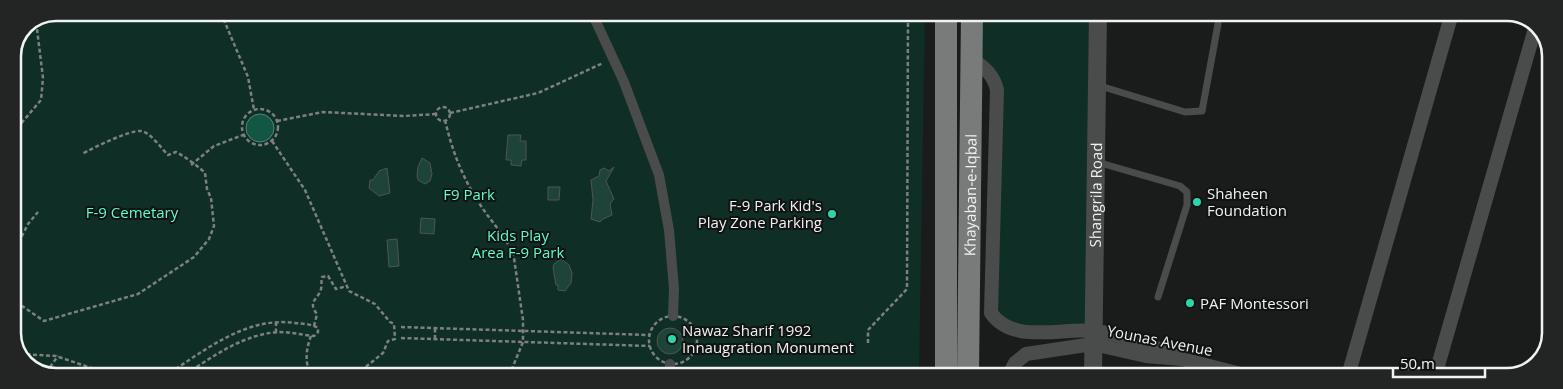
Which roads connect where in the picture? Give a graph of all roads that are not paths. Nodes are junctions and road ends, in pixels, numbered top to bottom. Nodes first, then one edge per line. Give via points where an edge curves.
1 (596, 21) edge
2 (946, 21) edge
3 (972, 21) edge
4 (1098, 21) edge
5 (1450, 21) edge
6 (1218, 24) dead end
7 (1533, 34) edge
8 (972, 59) junction
9 (1097, 85) junction
10 (1096, 162) junction
11 (1158, 297) dead end
12 (674, 316) road end
13 (1094, 337) junction
14 (670, 364) road end
15 (670, 368) edge
16 (946, 368) edge
17 (968, 368) edge
18 (1012, 368) edge
19 (1093, 368) edge
20 (1217, 368) edge
21 (1350, 368) edge
22 (1437, 368) edge

1 - 12 street via 659,175 669,230
2 - 16 main road, Khayaban-e-Iqbal
3 - 8 main road, Khayaban-e-Iqbal
4 - 9 street, Shangrila Road
5 - 21 street
6 - 9 lane via 1202,111 1185,112
7 - 22 street
8 - 13 street via 995,80 997,90 991,313 997,322 1008,327
8 - 17 main road, Khayaban-e-Iqbal
9 - 10 street, Shangrila Road
10 - 11 lane via 1180,186 1187,192
10 - 13 street, Shangrila Road
13 - 18 street via 1026,354
13 - 19 street, Shangrila Road
13 - 20 street, Younas Avenue via 1146,342 1182,359
14 - 15 street

